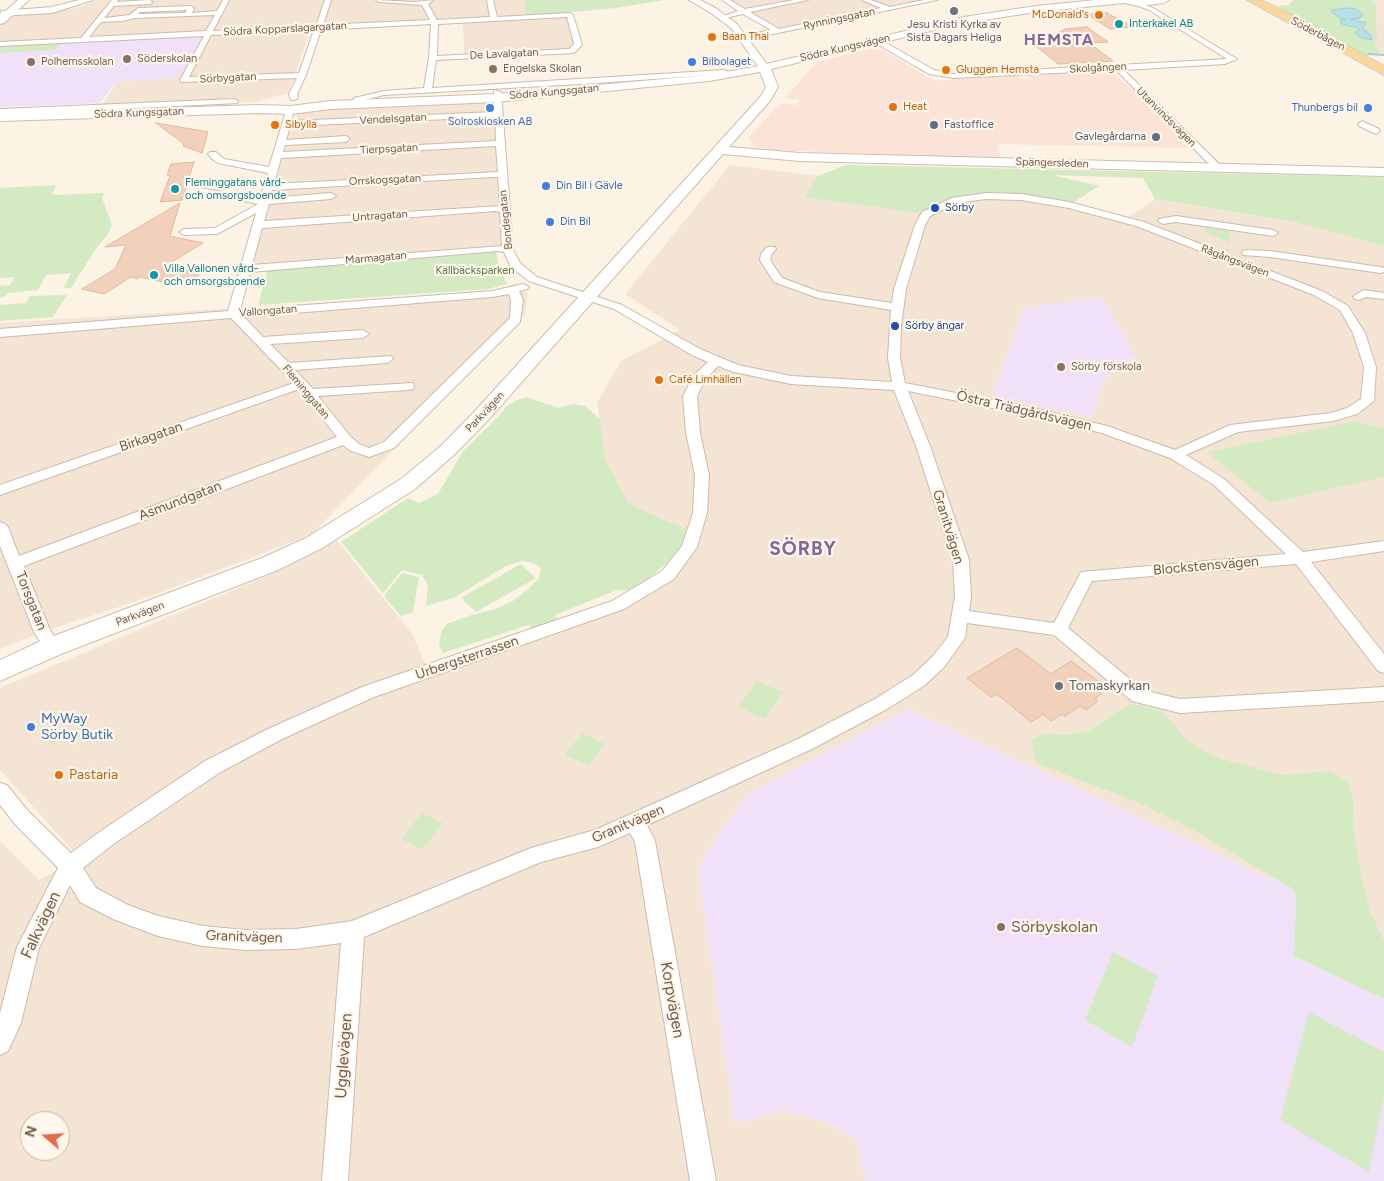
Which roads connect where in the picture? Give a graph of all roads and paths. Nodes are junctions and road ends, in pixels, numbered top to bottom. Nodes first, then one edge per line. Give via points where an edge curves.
1 (16, 0) edge
2 (24, 0) edge
3 (89, 0) edge
4 (197, 0) edge
5 (226, 0) edge
6 (328, 0) edge
7 (379, 0) edge
8 (490, 0) edge
9 (693, 0) edge
10 (725, 0) edge
11 (774, 0) edge
12 (805, 0) edge
13 (865, 0) edge
14 (934, 0) edge
15 (1164, 0) edge
16 (1252, 0) edge
17 (1266, 0) edge
18 (114, 2) edge
19 (427, 2) edge
20 (1138, 3) edge
21 (784, 4) junction
22 (889, 9) junction
23 (744, 11) junction
24 (1278, 12) junction
25 (218, 13) junction
26 (190, 14) junction
27 (3, 16) edge
28 (494, 18) junction
29 (724, 18) junction
30 (122, 19) junction
31 (99, 20) junction
32 (435, 22) junction
33 (317, 28) junction
34 (779, 32) junction
35 (209, 33) junction
36 (744, 38) junction
37 (83, 40) junction
38 (876, 41) junction
39 (0, 44) edge
40 (574, 49) joint
41 (1360, 56) junction
42 (433, 58) junction
43 (1116, 66) junction
44 (764, 67) junction
45 (1384, 67) edge
46 (1384, 71) edge
47 (714, 74) junction
48 (302, 75) junction
49 (772, 87) junction
50 (428, 91) junction
51 (497, 95) junction
52 (357, 100) junction
53 (234, 101) dead end
54 (292, 105) junction
55 (0, 113) edge
56 (498, 115) junction
57 (0, 117) edge
58 (287, 124) junction
59 (1362, 124) dead end
60 (1376, 131) dead end
61 (346, 139) dead end
62 (281, 143) junction
63 (500, 143) junction
64 (719, 150) junction
65 (213, 154) dead end
66 (277, 155) junction
67 (1217, 168) junction
68 (273, 171) junction
69 (1384, 172) edge
70 (501, 175) junction
71 (268, 187) junction
72 (202, 190) dead end
73 (331, 196) dead end
74 (263, 203) junction
75 (504, 210) junction
76 (1163, 221) dead end
77 (257, 225) junction
78 (184, 232) dead end
79 (1273, 233) dead end
80 (771, 249) dead end
81 (508, 250) junction
82 (1247, 253) dead end
83 (245, 269) junction
84 (1380, 270) dead end
85 (534, 279) junction
86 (513, 290) junction
87 (1384, 296) edge
88 (589, 297) junction
89 (1359, 298) dead end
90 (897, 307) junction
91 (233, 313) junction
92 (0, 333) edge
93 (363, 334) dead end
94 (260, 342) junction
95 (387, 359) dead end
96 (716, 362) junction
97 (285, 367) junction
98 (408, 386) dead end
99 (899, 386) junction
100 (306, 389) junction
101 (345, 439) junction
102 (1175, 455) junction
103 (0, 490) edge
104 (0, 527) edge
105 (1384, 546) edge
106 (1300, 558) junction
107 (16, 563) junction
108 (960, 615) junction
109 (1059, 630) junction
110 (52, 647) junction
111 (1384, 666) edge
112 (0, 671) edge
113 (1384, 694) edge
114 (0, 791) edge
115 (635, 822) junction
116 (70, 866) junction
117 (353, 931) junction
118 (0, 1043) edge
119 (336, 1181) edge
120 (703, 1181) edge

1 - 27 main road
2 - 27 main road
3 - 27 street via 52,10
4 - 18 street
5 - 25 street, Sörbygatan
6 - 33 street
7 - 19 street
8 - 28 street
9 - 29 street
10 - 23 street
11 - 21 street
12 - 21 street
13 - 22 street
14 - 22 street, Rynningsgatan
15 - 20 main road, Södra Kungsvägen
16 - 24 main road, Söderbågen
17 - 24 main road, Söderbågen
18 - 31 street
19 - 32 street
20 - 38 main road, Södra Kungsvägen via 1104,3 987,16
20 - 43 street, Skolgången via 1233,60
21 - 23 street
22 - 34 street, Rynningsgatan
23 - 29 street
23 - 34 street
24 - 41 main road, Söderbågen
25 - 26 street
25 - 35 street, Sörbygatan
26 - 30 street
26 - 30 street via 182,24 127,28 130,24
28 - 32 street, Södra Kopparslagargatan
28 - 40 street, Södra Kopparslagargatan via 570,15 578,44
29 - 36 street
30 - 31 street
31 - 37 street
32 - 33 street, Södra Kopparslagargatan
32 - 42 street
33 - 35 street, Södra Kopparslagargatan
33 - 48 street
34 - 36 street, Rynningsgatan
35 - 37 street, Södra Kopparslagargatan
35 - 48 street, Sörbygatan via 184,80
36 - 44 street
37 - 39 street, Södra Kopparslagargatan
38 - 43 street, Skolgången via 940,75
38 - 44 main road, Södra Kungsvägen
40 - 42 street, De Lavalgatan
41 - 45 main road, Söderbågen
41 - 46 main road, Söderbågen
42 - 50 street
43 - 67 street, Utanvindsvägen
44 - 47 main road, Södra Kungsgatan
44 - 49 main road
47 - 49 main road via 750,78
47 - 50 street, Södra Kungsgatan
47 - 51 main road, Södra Kungsgatan
48 - 54 street via 292,94
49 - 64 main road, Parkvägen
50 - 52 street, Södra Kungsgatan via 384,93
51 - 52 main road, Södra Kungsgatan
51 - 54 main road, Södra Kungsgatan
51 - 56 street, Bondegatan
52 - 54 main road, Södra Kungsgatan
53 - 55 street, Södra Kungsgatan
54 - 55 main road, Södra Kungsgatan
54 - 57 main road, Södra Kungsgatan
54 - 58 street
56 - 58 street, Vendelsgatan
56 - 63 street, Bondegatan
58 - 62 street
59 - 60 street
61 - 62 street
62 - 66 street
63 - 66 street, Tierpsgatan
63 - 70 street, Bondegatan
64 - 67 main road, Spängersleden via 800,157
64 - 88 main road, Parkvägen
65 - 68 street via 221,160
66 - 68 street
67 - 69 main road, Spängersleden
68 - 71 street
70 - 71 street, Orrskogsgatan
70 - 75 street, Bondegatan
71 - 74 street
72 - 74 street
73 - 74 street
74 - 77 street
74 - 78 street via 217,231
75 - 77 street, Untragatan
75 - 81 street, Bondegatan
76 - 79 street via 1176,219
77 - 83 street
80 - 90 street via 765,260 778,280 818,295
81 - 83 street, Marmagatan via 498,248
81 - 85 street, Bondegatan via 515,265
82 - 84 street
83 - 91 street
85 - 86 street, Vallongatan
85 - 88 street, Bondegatan
86 - 91 street, Vallongatan
86 - 101 street, Fleminggatan via 517,300 516,319 396,439 369,453
87 - 89 street via 1364,293
88 - 96 street, Östra Trädgårdsvägen via 618,306
88 - 110 main road, Parkvägen via 483,414 408,484 314,542 270,564
90 - 99 street, Rågångsvägen via 894,358
90 - 102 street, Rågångsvägen via 907,263 926,214 955,200 986,196 1044,200 1140,224 1318,292 1344,308 1359,332 1370,368 1367,402 1333,417 1235,428
91 - 92 street, Vallongatan
91 - 94 street, Fleminggatan
93 - 94 street
94 - 97 street, Fleminggatan
95 - 97 street
96 - 99 street, Östra Trädgårdsvägen via 791,380
96 - 116 street, Urbergsterrassen via 699,378 690,396 692,433 702,475 700,513 689,547 668,574 618,605 368,692 275,734 212,766
97 - 100 street, Fleminggatan
98 - 100 street, Birkagatan
99 - 102 street, Östra Trädgårdsvägen via 1107,430
99 - 108 street, Granitvägen via 961,560 963,596
100 - 101 street, Fleminggatan
100 - 103 street, Birkagatan
101 - 107 street, Asmundgatan
102 - 106 street, Östra Trädgårdsvägen via 1219,482
104 - 107 street, Torsgatan
105 - 106 street, Blockstensvägen
106 - 109 street, Blockstensvägen via 1087,576
106 - 111 street, Östra Trädgårdsvägen
107 - 110 street, Torsgatan via 42,632
108 - 109 street
108 - 115 street, Granitvägen via 956,638 938,662 919,680 888,700 805,744
109 - 113 street via 1138,696 1180,706
110 - 112 main road, Parkvägen
114 - 116 street, Granitvägen
115 - 117 street, Granitvägen via 598,838 538,854
115 - 120 street, Korpvägen via 645,841
116 - 117 street, Granitvägen via 88,895 158,926 203,936 246,940 296,939
116 - 118 street, Falkvägen via 28,947 9,1023
117 - 119 street, Ugglevägen

